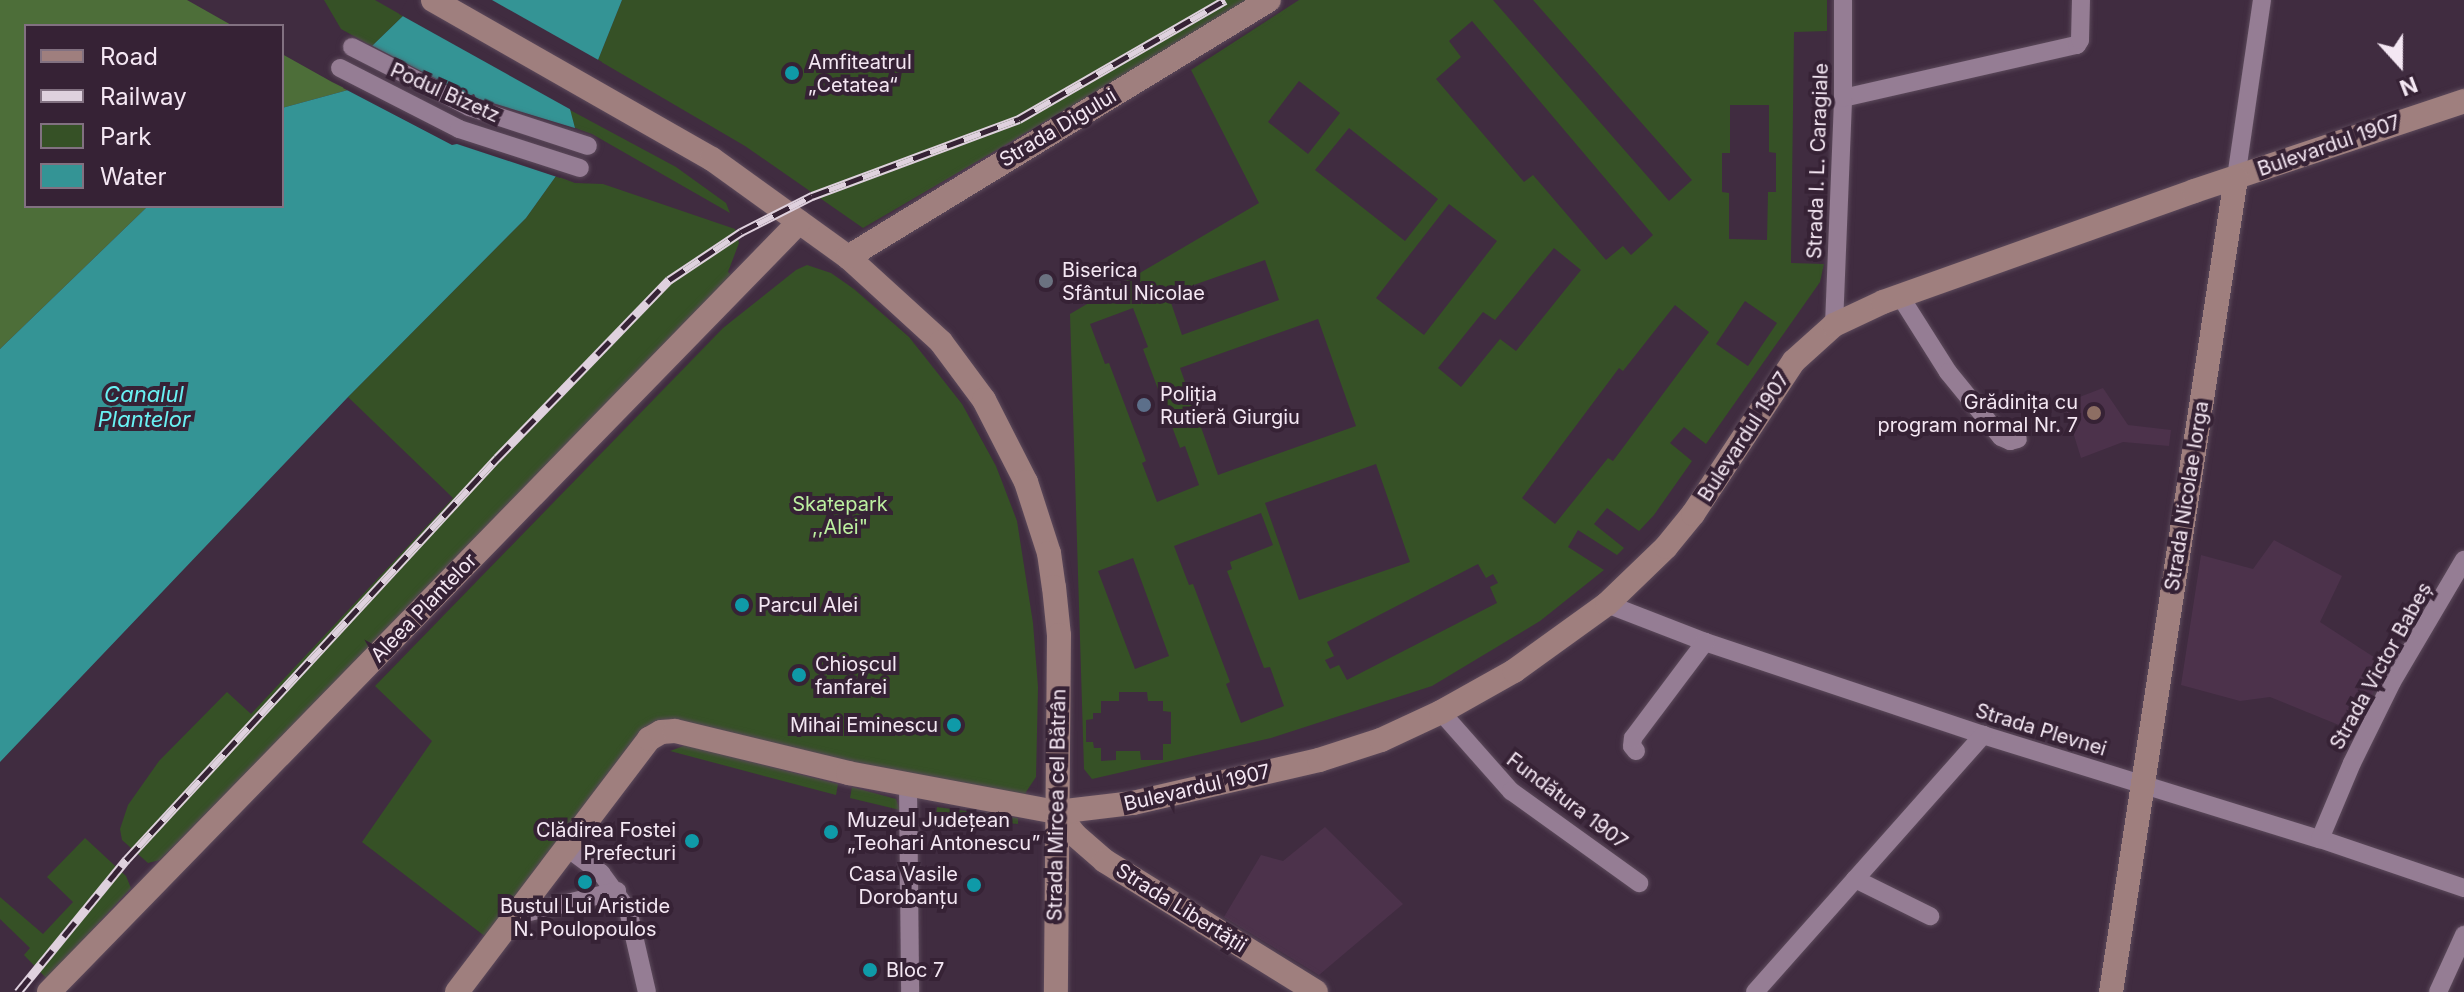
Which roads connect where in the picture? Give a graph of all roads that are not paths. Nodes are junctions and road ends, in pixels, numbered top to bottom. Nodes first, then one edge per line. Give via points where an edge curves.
1 (433, 0) edge
2 (1269, 0) edge
3 (1843, 0) edge
4 (2081, 0) edge
5 (2262, 0) edge
6 (352, 47) dead end
7 (340, 68) dead end
8 (1843, 98) junction
9 (2464, 101) edge
10 (588, 146) dead end
11 (580, 168) dead end
12 (2236, 178) junction
13 (799, 222) junction
14 (848, 257) junction
15 (1900, 296) junction
16 (1834, 325) junction
17 (2018, 439) dead end
18 (2464, 560) edge
19 (1607, 604) junction
20 (1705, 642) junction
21 (1441, 712) junction
22 (1983, 735) junction
23 (1636, 751) dead end
24 (2143, 785) junction
25 (908, 786) junction
26 (1057, 812) junction
27 (2320, 839) junction
28 (566, 847) junction
29 (1855, 879) junction
30 (1639, 883) dead end
31 (2464, 888) edge
32 (617, 891) junction
33 (517, 915) junction
34 (1930, 916) dead end
35 (2464, 935) edge
36 (49, 992) edge
37 (457, 992) edge
38 (647, 992) edge
39 (910, 992) edge
40 (1056, 992) edge
41 (1316, 992) edge
42 (1755, 992) edge
43 (2111, 992) edge
44 (2438, 992) edge

1 - 13 main road, Strada Mircea cel Bătrân via 712,159
2 - 14 main road, Strada Digului
3 - 8 street, Strada I. L. Caragiale
4 - 8 street via 2077,45
5 - 12 street, Strada Nicolae Iorga
6 - 10 street, Podul Bizetz via 469,107
7 - 11 street, Podul Bizetz via 459,129
8 - 16 street, Strada I. L. Caragiale
9 - 12 main road, Bulevardul 1907
12 - 15 main road, Bulevardul 1907
12 - 24 main road, Strada Nicolae Iorga
13 - 14 main road, Strada Mircea cel Bătrân
13 - 36 main road, Aleea Plantelor
14 - 26 main road, Strada Mircea cel Bătrân via 957,362 997,422 1030,492 1049,553 1059,635
15 - 16 main road, Bulevardul 1907
15 - 17 street via 1948,372 2001,437
16 - 19 main road, Bulevardul 1907 via 1794,361 1693,514
18 - 27 street, Strada Victor Babeș via 2392,682
19 - 20 street, Strada Plevnei
19 - 21 main road, Bulevardul 1907 via 1546,651
20 - 22 street, Strada Plevnei
20 - 23 street via 1633,738
21 - 26 main road, Bulevardul 1907 via 1381,740 1319,760 1133,803
21 - 30 street, Fundătura 1907 via 1511,791
22 - 24 street, Strada Plevnei
22 - 29 street
24 - 27 street, Strada Plevnei
24 - 43 main road, Strada Nicolae Iorga
25 - 26 main road, Bulevardul 1907
25 - 28 main road, Bulevardul 1907 via 661,732 649,739
25 - 39 street
26 - 40 main road, Strada Mircea cel Bătrân
26 - 41 main road, Strada Libertății via 1105,861
27 - 31 street, Strada Plevnei
28 - 32 street
28 - 33 main road
29 - 34 street
29 - 42 street
32 - 33 street
32 - 38 street via 635,932
33 - 37 main road
35 - 44 street

